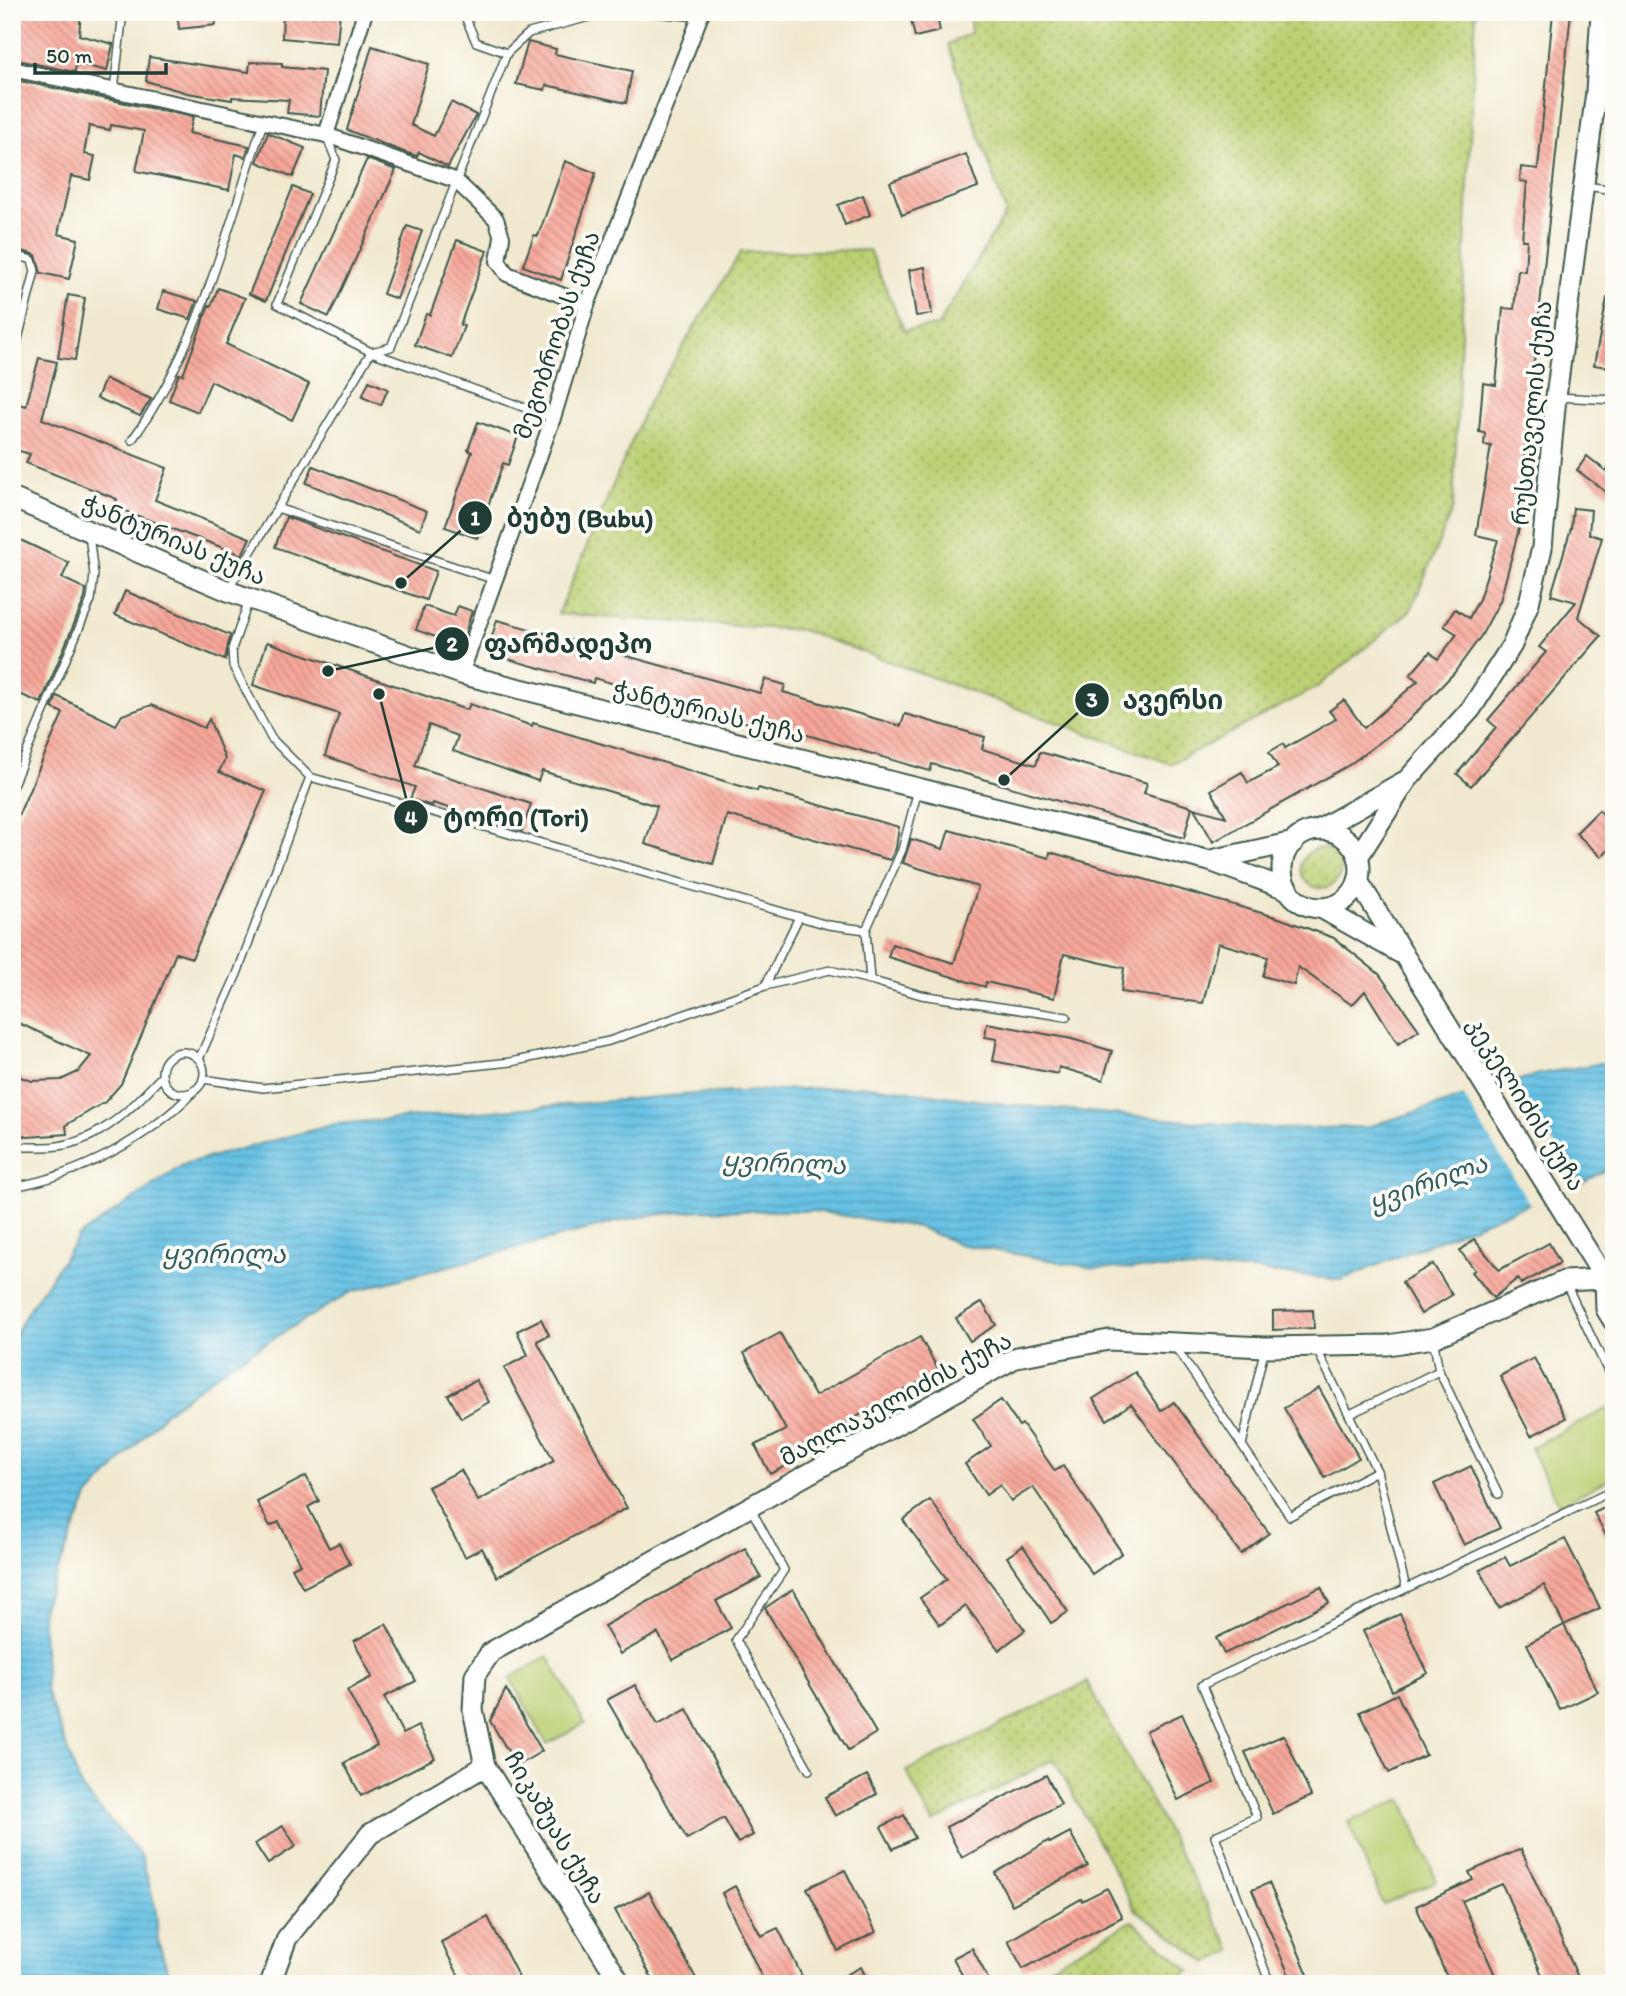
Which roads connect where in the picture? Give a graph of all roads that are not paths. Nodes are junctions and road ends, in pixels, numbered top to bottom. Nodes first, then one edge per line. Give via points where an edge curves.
1 (122, 12) edge
2 (365, 12) edge
3 (463, 12) edge
4 (608, 12) edge
5 (639, 12) edge
6 (1601, 12) edge
7 (702, 15) edge
8 (507, 53) junction
9 (12, 69) edge
10 (114, 90) junction
11 (1605, 92) edge
12 (263, 122) junction
13 (326, 135) junction
14 (455, 180) junction
15 (1585, 186) junction
16 (1614, 190) edge
17 (12, 254) edge
18 (587, 305) junction
19 (370, 352) junction
20 (12, 363) edge
21 (1556, 397) junction
22 (1614, 400) edge
23 (553, 418) junction
24 (132, 440) dead end
25 (12, 498) edge
26 (277, 508) junction
27 (88, 531) junction
28 (495, 580) junction
29 (228, 591) junction
30 (249, 599) junction
31 (461, 674) junction
32 (310, 778) junction
33 (1407, 780) junction
34 (12, 787) edge
35 (918, 790) junction
36 (1318, 830) junction
37 (1294, 842) junction
38 (1358, 857) junction
39 (1210, 861) junction
40 (1358, 881) junction
41 (1289, 890) junction
42 (1321, 908) junction
43 (799, 916) junction
44 (866, 930) junction
45 (1404, 955) junction
46 (870, 980) junction
47 (765, 986) junction
48 (1067, 1017) dead end
49 (199, 1059) junction
50 (162, 1076) junction
51 (203, 1079) junction
52 (195, 1090) junction
53 (12, 1144) edge
54 (12, 1187) edge
55 (1611, 1279) edge
56 (1564, 1281) junction
57 (1614, 1322) edge
58 (1433, 1338) junction
59 (1173, 1343) junction
60 (1315, 1346) junction
61 (1265, 1347) junction
62 (1439, 1371) junction
63 (1614, 1384) edge
64 (1350, 1413) junction
65 (1242, 1445) junction
66 (1377, 1471) junction
67 (1614, 1490) edge
68 (1498, 1494) dead end
69 (749, 1507) junction
70 (1406, 1588) junction
71 (491, 1652) joint
72 (485, 1766) junction
73 (809, 1770) dead end
74 (270, 1984) edge
75 (621, 1984) edge
76 (1270, 1984) edge

1 - 10 lane
2 - 13 street
3 - 8 lane via 476,42
4 - 8 lane via 529,33
5 - 7 lane
6 - 11 street, რუსთაველის ქუჩა
7 - 18 street, მეგობრობას ქუჩა
8 - 14 lane
9 - 10 street
10 - 12 street
11 - 15 street, რუსთაველის ქუჩა
12 - 13 street
12 - 24 lane via 196,318 158,405
13 - 14 street
13 - 19 lane via 336,160 277,304
14 - 18 street via 496,219 502,237 498,261 507,274
14 - 19 lane via 391,347
15 - 16 lane
15 - 21 street, რუსთაველის ქუჩა
17 - 20 lane via 32,260 35,271
18 - 23 street, მეგობრობას ქუჩა
19 - 23 lane
19 - 26 lane
21 - 22 lane
21 - 33 street, რუსთაველის ქუჩა via 1542,548 1521,624 1471,709
23 - 28 street, მეგობრობას ქუჩა
25 - 27 street, ჭანტურიას ქუჩა
26 - 28 lane
26 - 29 lane
27 - 29 street, ჭანტურიას ქუჩა
27 - 34 lane via 94,575 91,600
28 - 31 street, მეგობრობას ქუჩა
29 - 30 street, ჭანტურიას ქუჩა
30 - 31 street, ჭანტურიას ქუჩა
30 - 32 lane via 232,649 233,666 271,738
31 - 35 street, ჭანტურიას ქუჩა
32 - 43 lane
32 - 49 lane via 237,974
33 - 36 street, რუსთაველის ქუჩა
33 - 38 street, რუსთაველის ქუჩა
35 - 39 street, ჭანტურიას ქუჩა
35 - 44 lane via 902,850
36 - 37 street
36 - 38 street via 1346,839
37 - 39 street, ჭანტურიას ქუჩა
37 - 41 street via 1287,850 1283,870
38 - 40 street
39 - 41 street, ჭანტურიას ქუჩა
40 - 42 street via 1340,903
40 - 45 street, კეკელიძის ქუჩა
41 - 42 street via 1303,903
42 - 45 street, კეკელიძის ქუჩა
43 - 44 lane via 846,930
43 - 47 lane
44 - 46 lane
45 - 55 street, კეკელიძის ქუჩა
46 - 47 lane via 830,970
46 - 48 lane via 921,995
47 - 51 lane via 609,1041 511,1062 263,1088
49 - 50 lane via 176,1054 165,1062
49 - 51 lane
50 - 52 lane via 177,1093
50 - 53 lane via 120,1119 89,1138 52,1148
51 - 52 lane
52 - 54 lane via 156,1125 102,1156
55 - 56 street, მაღლაკელიძის ქუჩა
55 - 57 street, კეკელიძის ქუჩა via 1606,1309
56 - 58 street, მაღლაკელიძის ქუჩა
56 - 63 lane
58 - 60 street, მაღლაკელიძის ქუჩა via 1388,1345
58 - 62 lane
59 - 61 street, მაღლაკელიძის ქუჩა
59 - 65 lane
59 - 69 street, მაღლაკელიძის ქუჩა via 1109,1340 1017,1357
60 - 61 street, მაღლაკელიძის ქუჩა
60 - 64 lane
61 - 65 lane
62 - 64 lane
62 - 68 lane
64 - 66 lane
65 - 66 lane via 1290,1516
66 - 70 lane
67 - 70 lane
69 - 71 street, მაღლაკელიძის ქუჩა
69 - 73 lane via 784,1570 736,1640
70 - 76 lane via 1202,1685 1257,1817 1215,1836
71 - 72 street, ჩიკაშუას ქუჩა via 475,1675 473,1710
72 - 74 street via 370,1833 288,1938
72 - 75 street, ჩიკაშუას ქუჩა

